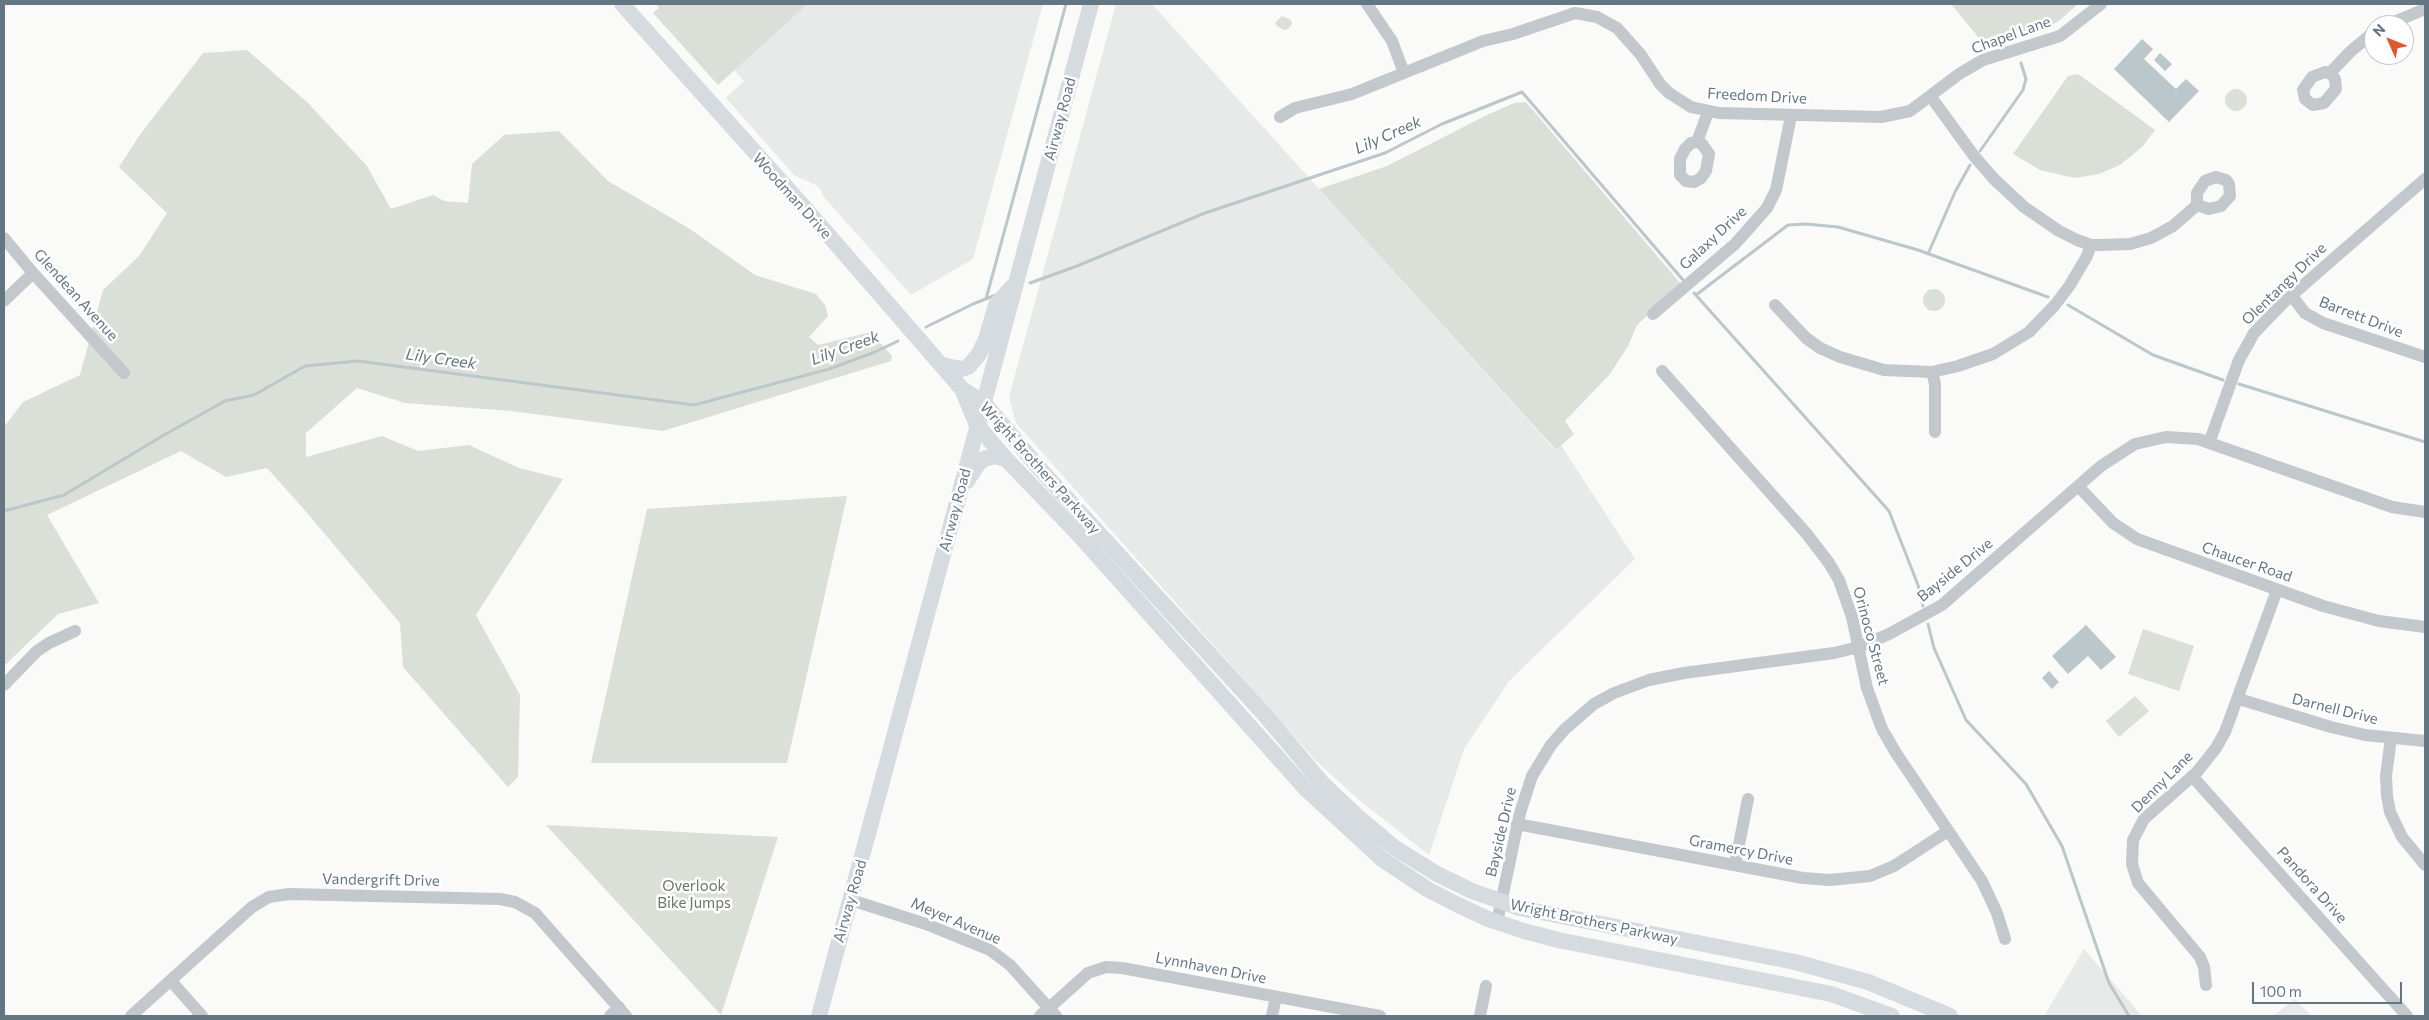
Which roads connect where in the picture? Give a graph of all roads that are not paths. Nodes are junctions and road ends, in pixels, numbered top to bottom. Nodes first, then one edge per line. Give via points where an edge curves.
1 (622, 4) edge
2 (1091, 4) edge
3 (1367, 4) edge
4 (2101, 4) edge
5 (2425, 9) edge
6 (2411, 15) edge
7 (2364, 40) edge
8 (1404, 73) junction
9 (2330, 73) dead end
10 (1931, 97) junction
11 (1708, 112) junction
12 (1280, 116) dead end
13 (1791, 116) junction
14 (1697, 142) dead end
15 (2425, 179) edge
16 (2197, 205) dead end
17 (4, 238) edge
18 (2091, 245) junction
19 (33, 273) junction
20 (1015, 283) junction
21 (2292, 296) junction
22 (4, 301) edge
23 (1775, 305) dead end
24 (1653, 314) dead end
25 (2425, 357) edge
26 (941, 365) junction
27 (1662, 371) dead end
28 (1932, 372) junction
29 (124, 373) dead end
30 (962, 389) junction
31 (980, 415) junction
32 (1934, 432) dead end
33 (2209, 443) junction
34 (1006, 459) junction
35 (2078, 486) junction
36 (959, 493) junction
37 (2425, 512) edge
38 (2277, 590) junction
39 (2425, 627) edge
40 (75, 631) dead end
41 (1860, 647) junction
42 (4, 685) edge
43 (2239, 699) junction
44 (2391, 738) junction
45 (2425, 741) edge
46 (2192, 776) junction
47 (1748, 799) dead end
48 (1517, 824) junction
49 (1948, 831) junction
50 (1735, 865) junction
51 (2425, 865) edge
52 (851, 900) junction
53 (1502, 902) junction
54 (1497, 922) junction
55 (2005, 939) dead end
56 (171, 981) junction
57 (2206, 985) dead end
58 (1486, 986) dead end
59 (1276, 997) junction
60 (618, 1013) edge
61 (1048, 1014) edge
62 (131, 1016) edge
63 (202, 1016) edge
64 (819, 1016) edge
65 (1272, 1016) edge
66 (1380, 1016) edge
67 (1480, 1016) edge
68 (1892, 1016) edge
69 (1950, 1016) edge
70 (2408, 1016) edge

1 - 26 main road, Woodman Drive
2 - 20 main road, Airway Road
3 - 8 street via 1392,42
4 - 10 street, Chapel Lane via 2060,36 1983,60 1959,74
5 - 6 street
7 - 9 street
8 - 11 street, Freedom Drive via 1483,41 1575,13 1585,14 1608,21 1626,36 1669,93 1690,107
8 - 12 street via 1352,94 1295,108
10 - 13 street, Freedom Drive via 1910,111 1881,117
10 - 18 street via 1974,156 2010,195 2059,231
11 - 13 street, Freedom Drive
11 - 14 street
13 - 24 street, Galaxy Drive via 1776,190 1767,208 1735,244
15 - 21 street, Olentangy Drive
16 - 18 street via 2173,226 2151,238 2130,244
17 - 19 street, Glendean Avenue
18 - 28 street via 2070,285 2055,306 2029,332 1993,354
19 - 22 street
19 - 29 street, Glendean Avenue
20 - 26 main road via 996,305 986,339 968,367
20 - 31 main road, Airway Road
21 - 25 street, Barrett Drive via 2305,313 2323,323
21 - 33 street, Olentangy Drive via 2264,322 2246,346
23 - 28 street via 1806,338 1840,357 1884,370
26 - 30 main road, Woodman Drive
27 - 41 street, Orinoco Street via 1818,546 1846,597
28 - 32 street
30 - 31 main road, Wright Brothers Parkway
30 - 31 main road, Wright Brothers Parkway
31 - 34 main road, Wright Brothers Parkway
31 - 36 main road, Airway Road
31 - 53 main road, Wright Brothers Parkway via 1072,504 1265,715 1322,783 1356,816 1395,848 1437,874
33 - 35 street, Bayside Drive via 2182,437 2148,440 2121,451
33 - 37 street, Bayside Drive via 2392,507
34 - 36 main road via 994,456 984,459
34 - 54 main road, Wright Brothers Parkway via 1340,823 1382,859 1427,889
35 - 38 street, Chaucer Road via 2113,523 2137,539
35 - 41 street, Bayside Drive via 1942,606
36 - 52 main road, Airway Road
38 - 39 street, Chaucer Road via 2357,615
38 - 43 street, Denny Lane
40 - 42 street via 37,651
41 - 48 street, Bayside Drive via 1684,673 1649,680 1614,693 1579,716 1551,745 1532,776
41 - 49 street, Orinoco Street via 1867,688 1882,729
43 - 44 street, Darnell Drive via 2331,727
43 - 46 street, Denny Lane via 2216,748
44 - 45 street, Darnell Drive
44 - 51 street via 2386,776 2390,812 2402,837
46 - 57 street, Denny Lane via 2144,819 2137,830 2132,864 2142,888 2200,957
46 - 70 street, Pandora Drive
47 - 50 street
48 - 50 street, Gramercy Drive
48 - 53 street, Bayside Drive
49 - 50 street, Gramercy Drive via 1894,866 1849,880 1803,878
49 - 55 street, Orinoco Street via 1989,895
52 - 61 street, Meyer Avenue via 926,924 990,950 1010,965
52 - 64 main road, Airway Road
53 - 54 street, Bayside Drive
53 - 69 main road, Wright Brothers Parkway via 1564,918 1795,962 1868,982
54 - 68 main road, Wright Brothers Parkway via 1558,940 1830,994
56 - 60 street, Vandergrift Drive via 252,907 274,895 500,899 515,902 535,914
56 - 62 street, Vandergrift Drive
56 - 63 street
58 - 67 street
59 - 61 street, Lynnhaven Drive via 1106,967 1088,973
59 - 65 street
59 - 66 street, Lynnhaven Drive

